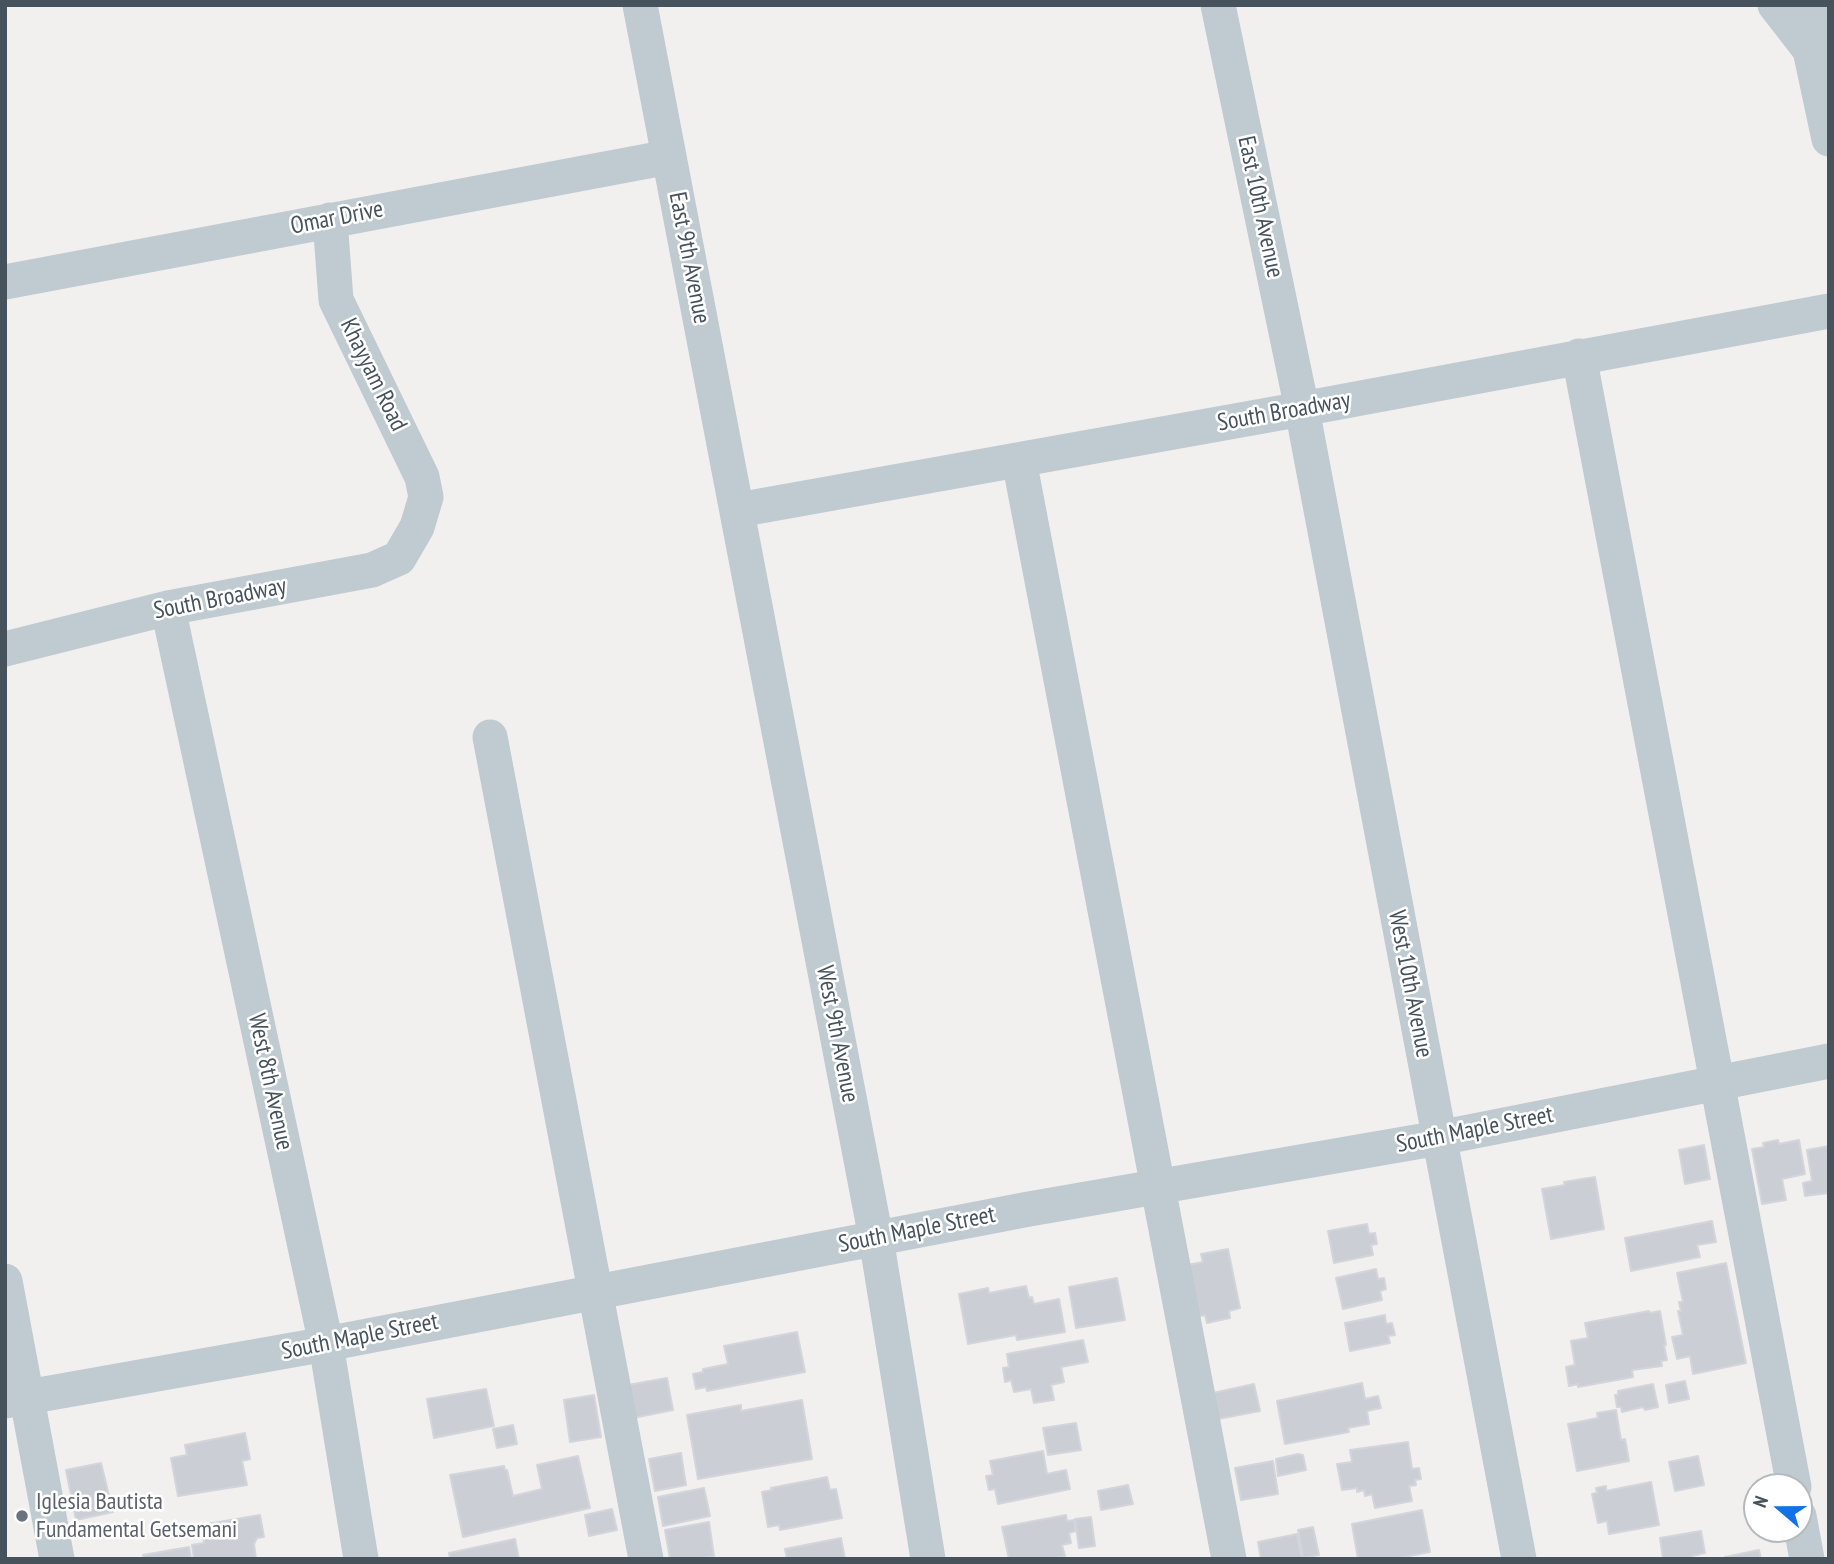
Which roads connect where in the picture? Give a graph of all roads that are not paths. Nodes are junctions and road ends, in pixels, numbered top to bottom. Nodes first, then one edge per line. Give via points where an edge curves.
1 (640, 5) edge
2 (1218, 5) edge
3 (1775, 5) edge
4 (1814, 5) edge
5 (1810, 50) junction
6 (1829, 139) edge
7 (669, 157) junction
8 (330, 220) junction
9 (5, 282) edge
10 (1829, 311) edge
11 (1579, 356) junction
12 (1301, 409) junction
13 (1019, 460) junction
14 (738, 510) junction
15 (417, 527) joint
16 (168, 608) junction
17 (5, 649) edge
18 (490, 737) dead end
19 (1829, 1061) edge
20 (1717, 1083) junction
21 (1439, 1138) junction
22 (1158, 1186) junction
23 (876, 1238) junction
24 (5, 1280) edge
25 (596, 1292) junction
26 (326, 1344) junction
27 (16, 1399) edge
28 (1791, 1473) edge
29 (57, 1559) edge
30 (361, 1559) edge
31 (646, 1559) edge
32 (928, 1559) edge
33 (1229, 1559) edge
34 (1519, 1559) edge

1 - 7 street, East 9th Avenue
2 - 12 street, East 10th Avenue
3 - 5 street
4 - 5 street
5 - 6 street
7 - 8 street, Omar Drive
7 - 14 street, East 9th Avenue
8 - 9 street, Omar Drive
8 - 15 street, Khayyam Road via 336,300 422,477 426,497
10 - 11 street, South Broadway
11 - 12 street, South Broadway
11 - 20 street
12 - 13 street, South Broadway
12 - 21 street, West 10th Avenue
13 - 14 street, South Broadway
13 - 22 street
14 - 23 street, West 9th Avenue
15 - 16 street, South Broadway via 399,558 372,570
16 - 17 street, South Broadway
16 - 26 street, West 8th Avenue
18 - 25 street
19 - 20 street, South Maple Street
20 - 21 street, South Maple Street
20 - 28 street
21 - 22 street, South Maple Street
21 - 34 street, West 10th Avenue
22 - 23 street, South Maple Street
22 - 33 street
23 - 25 street, South Maple Street
23 - 32 street, West 9th Avenue
24 - 27 street
25 - 26 street, South Maple Street
25 - 31 street
26 - 27 street, South Maple Street
26 - 30 street, West 8th Avenue
27 - 29 street

